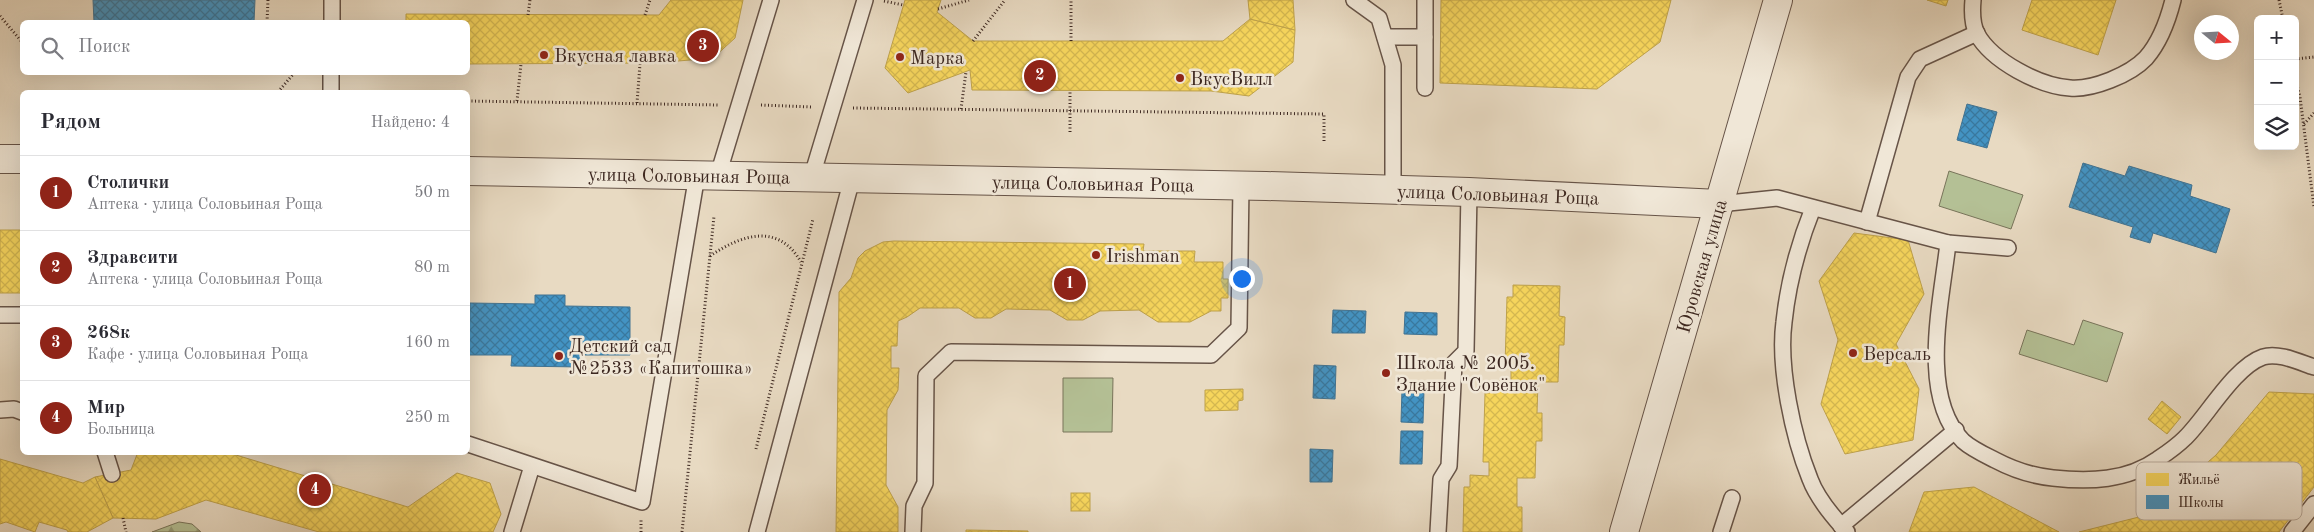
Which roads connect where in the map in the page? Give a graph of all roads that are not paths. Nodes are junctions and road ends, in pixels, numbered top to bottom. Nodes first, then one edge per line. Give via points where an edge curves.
1 (332, 0) edge
2 (771, 0) edge
3 (865, 0) edge
4 (1354, 0) edge
5 (1425, 0) edge
6 (1778, 0) edge
7 (1973, 0) edge
8 (2173, 0) edge
9 (332, 20) edge
10 (1977, 33) junction
11 (1385, 37) junction
12 (1425, 37) junction
13 (331, 75) edge
14 (1425, 88) dead end
15 (331, 90) edge
16 (0, 159) edge
17 (20, 159) edge
18 (470, 171) edge
19 (707, 175) junction
20 (811, 179) junction
21 (852, 179) junction
22 (1241, 185) junction
23 (1393, 191) junction
24 (1469, 192) junction
25 (1719, 204) junction
26 (1813, 208) junction
27 (1867, 222) junction
28 (1948, 243) junction
29 (2008, 248) dead end
30 (0, 315) edge
31 (20, 315) edge
32 (2314, 367) edge
33 (0, 410) edge
34 (20, 411) edge
35 (1956, 430) junction
36 (470, 445) edge
37 (106, 455) edge
38 (2153, 462) edge
39 (532, 466) junction
40 (2136, 470) edge
41 (112, 474) dead end
42 (1732, 498) dead end
43 (2314, 504) edge
44 (2302, 519) edge
45 (2301, 520) edge
46 (1844, 529) edge
47 (512, 532) edge
48 (757, 532) edge
49 (913, 532) edge
50 (1438, 532) edge
51 (1624, 532) edge
52 (1721, 532) edge
53 (2292, 532) edge

1 - 9 lane
2 - 19 lane via 739,105
3 - 20 lane
4 - 11 lane via 1379,18
5 - 12 lane
6 - 25 street, Юровская улица
7 - 10 lane
8 - 10 lane via 2162,34 2145,59 2124,73 2094,86 2069,88 2043,82 2014,69 1995,55
10 - 27 lane via 1920,58 1908,77
11 - 12 lane
11 - 23 lane via 1393,65
12 - 14 lane
13 - 15 lane
16 - 17 street
18 - 19 street, улица Соловьиная Роща
19 - 20 street, улица Соловьиная Роща
19 - 39 lane via 642,502
20 - 21 street, улица Соловьиная Роща
21 - 22 street, улица Соловьиная Роща
21 - 48 lane
22 - 23 street, улица Соловьиная Роща
22 - 49 lane via 1239,328 1211,355 951,352 926,376 925,483 914,506
23 - 24 street, улица Соловьиная Роща
24 - 25 street, улица Соловьиная Роща
24 - 50 lane via 1466,350 1454,363 1449,466 1441,479
25 - 26 lane via 1777,198
25 - 51 street, Юровская улица
26 - 27 lane
26 - 46 lane via 1783,323 1784,371 1793,425 1810,480
27 - 28 lane
28 - 29 lane
28 - 35 lane via 1936,357 1947,417
30 - 31 lane
32 - 38 lane via 2289,358 2263,357 2249,365 2219,395 2185,438
33 - 34 lane
35 - 40 lane via 1963,440 1982,454 2034,476 2101,480
35 - 46 lane
36 - 39 lane
37 - 41 lane
39 - 47 lane
42 - 52 lane
43 - 44 lane
45 - 53 lane

